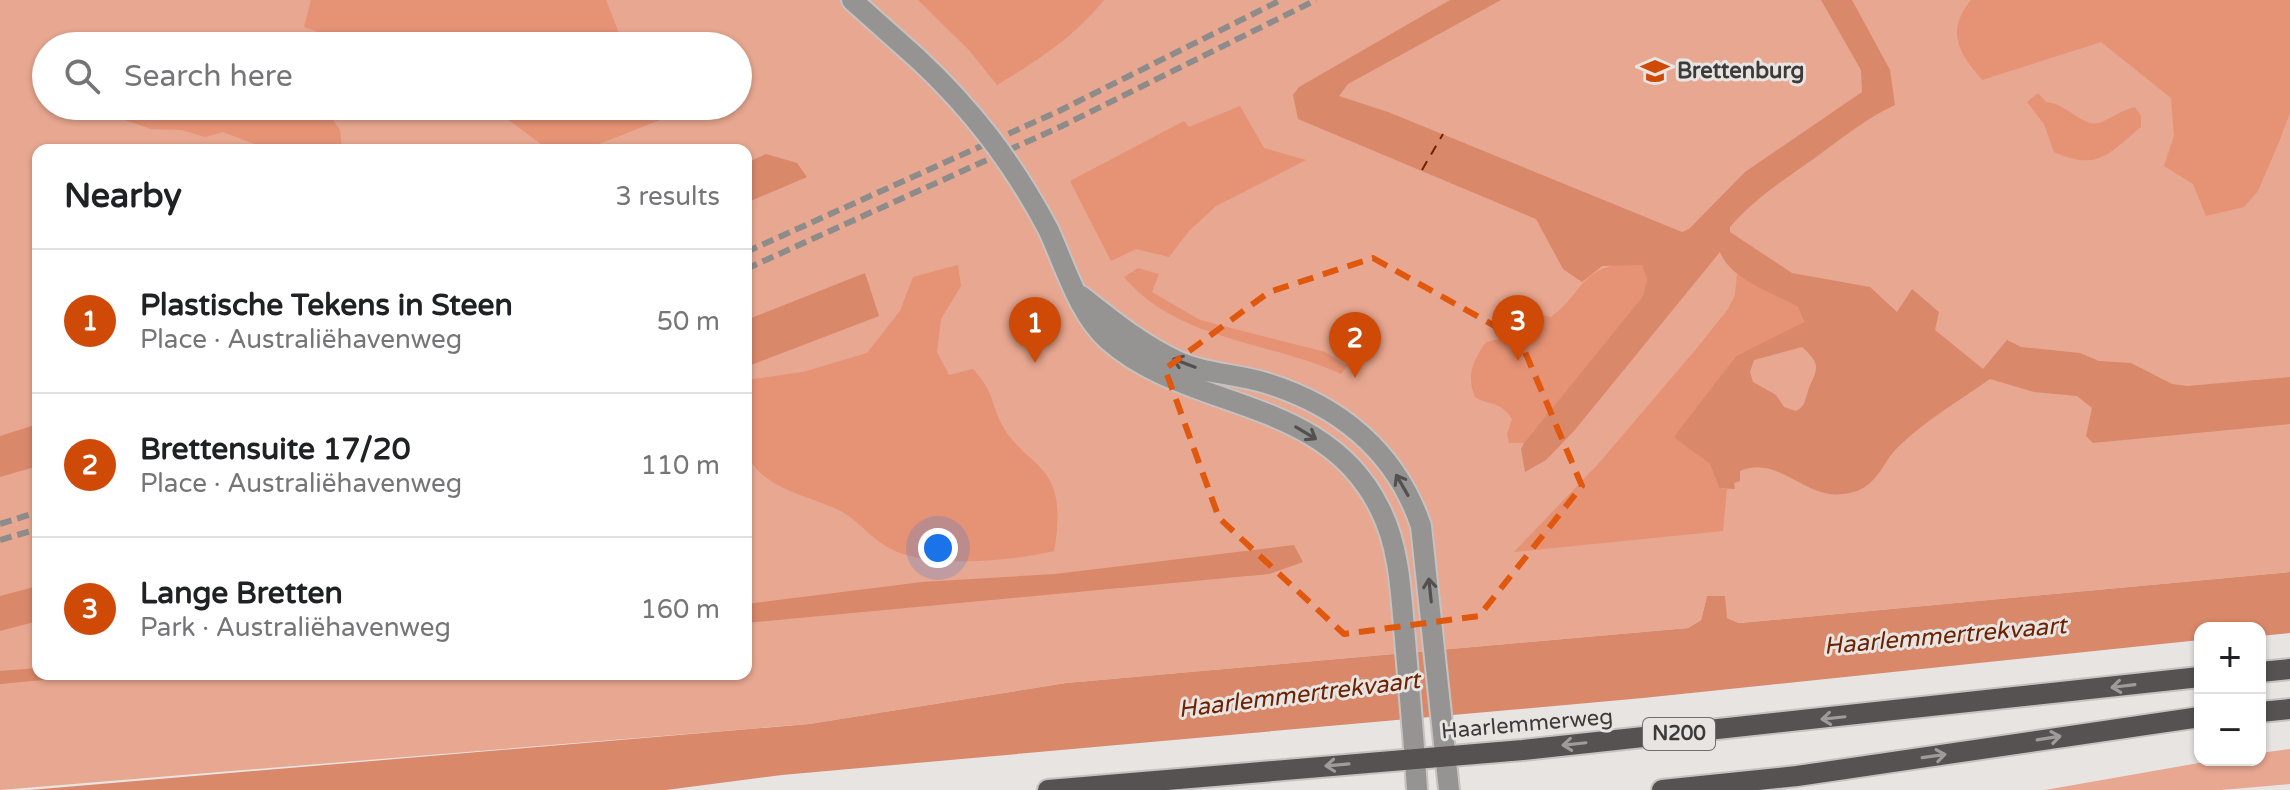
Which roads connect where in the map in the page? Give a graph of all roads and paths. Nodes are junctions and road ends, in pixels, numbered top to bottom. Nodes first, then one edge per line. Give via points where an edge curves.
1 (852, 0) edge
2 (1078, 293) junction
3 (2290, 669) edge
4 (2266, 671) edge
5 (2194, 678) edge
6 (2290, 709) edge
7 (2266, 711) edge
8 (2194, 718) edge
9 (1446, 756) junction
10 (1415, 759) junction
11 (1048, 790) edge
12 (1417, 790) edge
13 (1449, 790) edge
14 (1662, 790) edge

1 - 2 street, bridge via 985,128 1014,168
9 -> 2 street via 1427,558 1414,507 1394,471 1343,417 1265,383 1179,362
2 -> 10 street via 1095,325 1127,355 1274,415 1341,457 1372,494 1397,564
3 - 4 main road
5 -> 9 main road, Haarlemmerweg / N200
6 - 7 main road
14 -> 8 main road via 1797,776
9 - 10 main road, Haarlemmerweg / N200
9 - 13 street
10 -> 11 main road, Haarlemmerweg / N200
10 - 12 street

